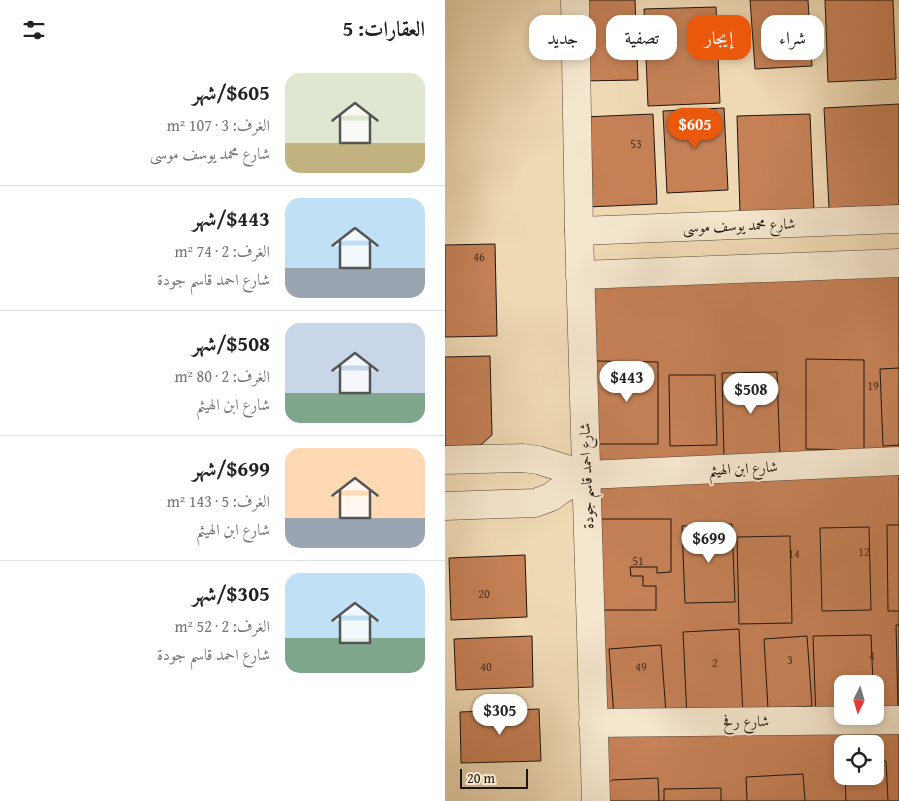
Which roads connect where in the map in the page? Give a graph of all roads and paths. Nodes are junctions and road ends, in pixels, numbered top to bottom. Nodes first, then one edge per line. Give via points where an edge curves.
1 (575, 0) edge
2 (899, 219) edge
3 (579, 231) junction
4 (899, 263) edge
5 (580, 275) junction
6 (445, 460) edge
7 (899, 461) edge
8 (586, 475) junction
9 (445, 506) edge
10 (899, 720) edge
11 (593, 723) junction
12 (596, 801) edge

1 - 3 street, شارع احمد قاسم جودة
2 - 3 street, شارع محمد يوسف موسى
3 - 5 street, شارع احمد قاسم جودة
4 - 5 street
5 - 8 street, شارع احمد قاسم جودة
6 - 8 street, شارع ابن الهيثم via 523,458
7 - 8 street, شارع ابن الهيثم
8 - 9 street, شارع ابن الهيثم via 535,503
8 - 11 street, شارع احمد قاسم جودة
10 - 11 street, شارع رفح
11 - 12 street, شارع احمد قاسم جودة

